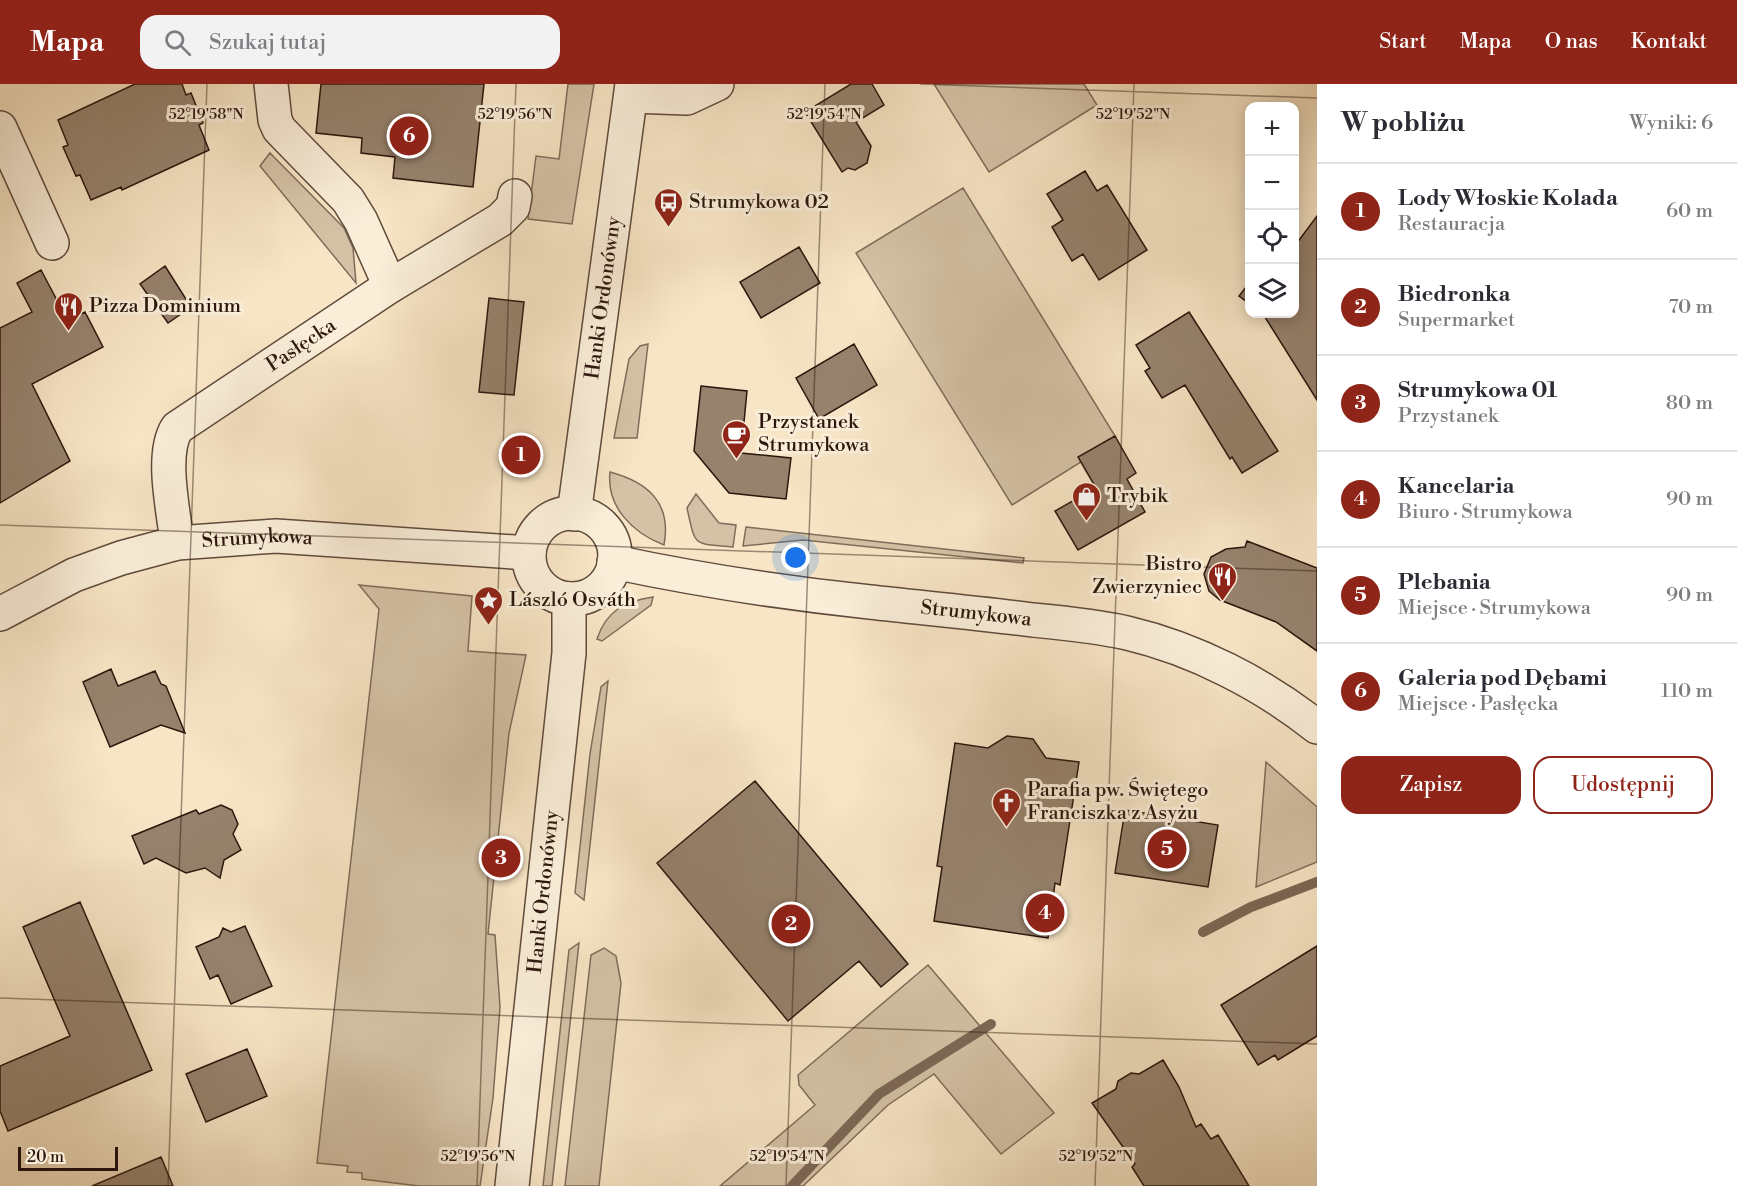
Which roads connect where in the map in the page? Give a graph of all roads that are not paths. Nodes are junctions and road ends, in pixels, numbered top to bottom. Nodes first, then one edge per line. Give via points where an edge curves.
1 (271, 84) edge
2 (717, 84) edge
3 (631, 90) edge
4 (0, 128) edge
5 (515, 196) dead end
6 (52, 243) dead end
7 (390, 286) junction
8 (574, 514) junction
9 (177, 543) junction
10 (529, 553) junction
11 (614, 562) junction
12 (569, 599) junction
13 (0, 614) edge
14 (1317, 727) edge
15 (512, 1186) edge

1 - 7 street via 279,129 348,200
2 - 3 street via 687,98
3 - 8 street, Hanki Ordonówny
4 - 6 street
5 - 7 street, Pasłęcka via 513,207 500,220
7 - 9 street, Pasłęcka via 177,428 170,447 170,471
8 - 10 street via 543,524
8 - 11 street via 596,521 604,529 614,550
9 - 10 street, Strumykowa via 276,536
9 - 13 street, Strumykowa via 74,575
10 - 12 street via 531,570 540,585 553,595
11 - 12 street via 599,590
11 - 14 street, Strumykowa via 678,576 828,597 1127,633 1201,659 1283,701
12 - 15 street, Hanki Ordonówny via 569,652

